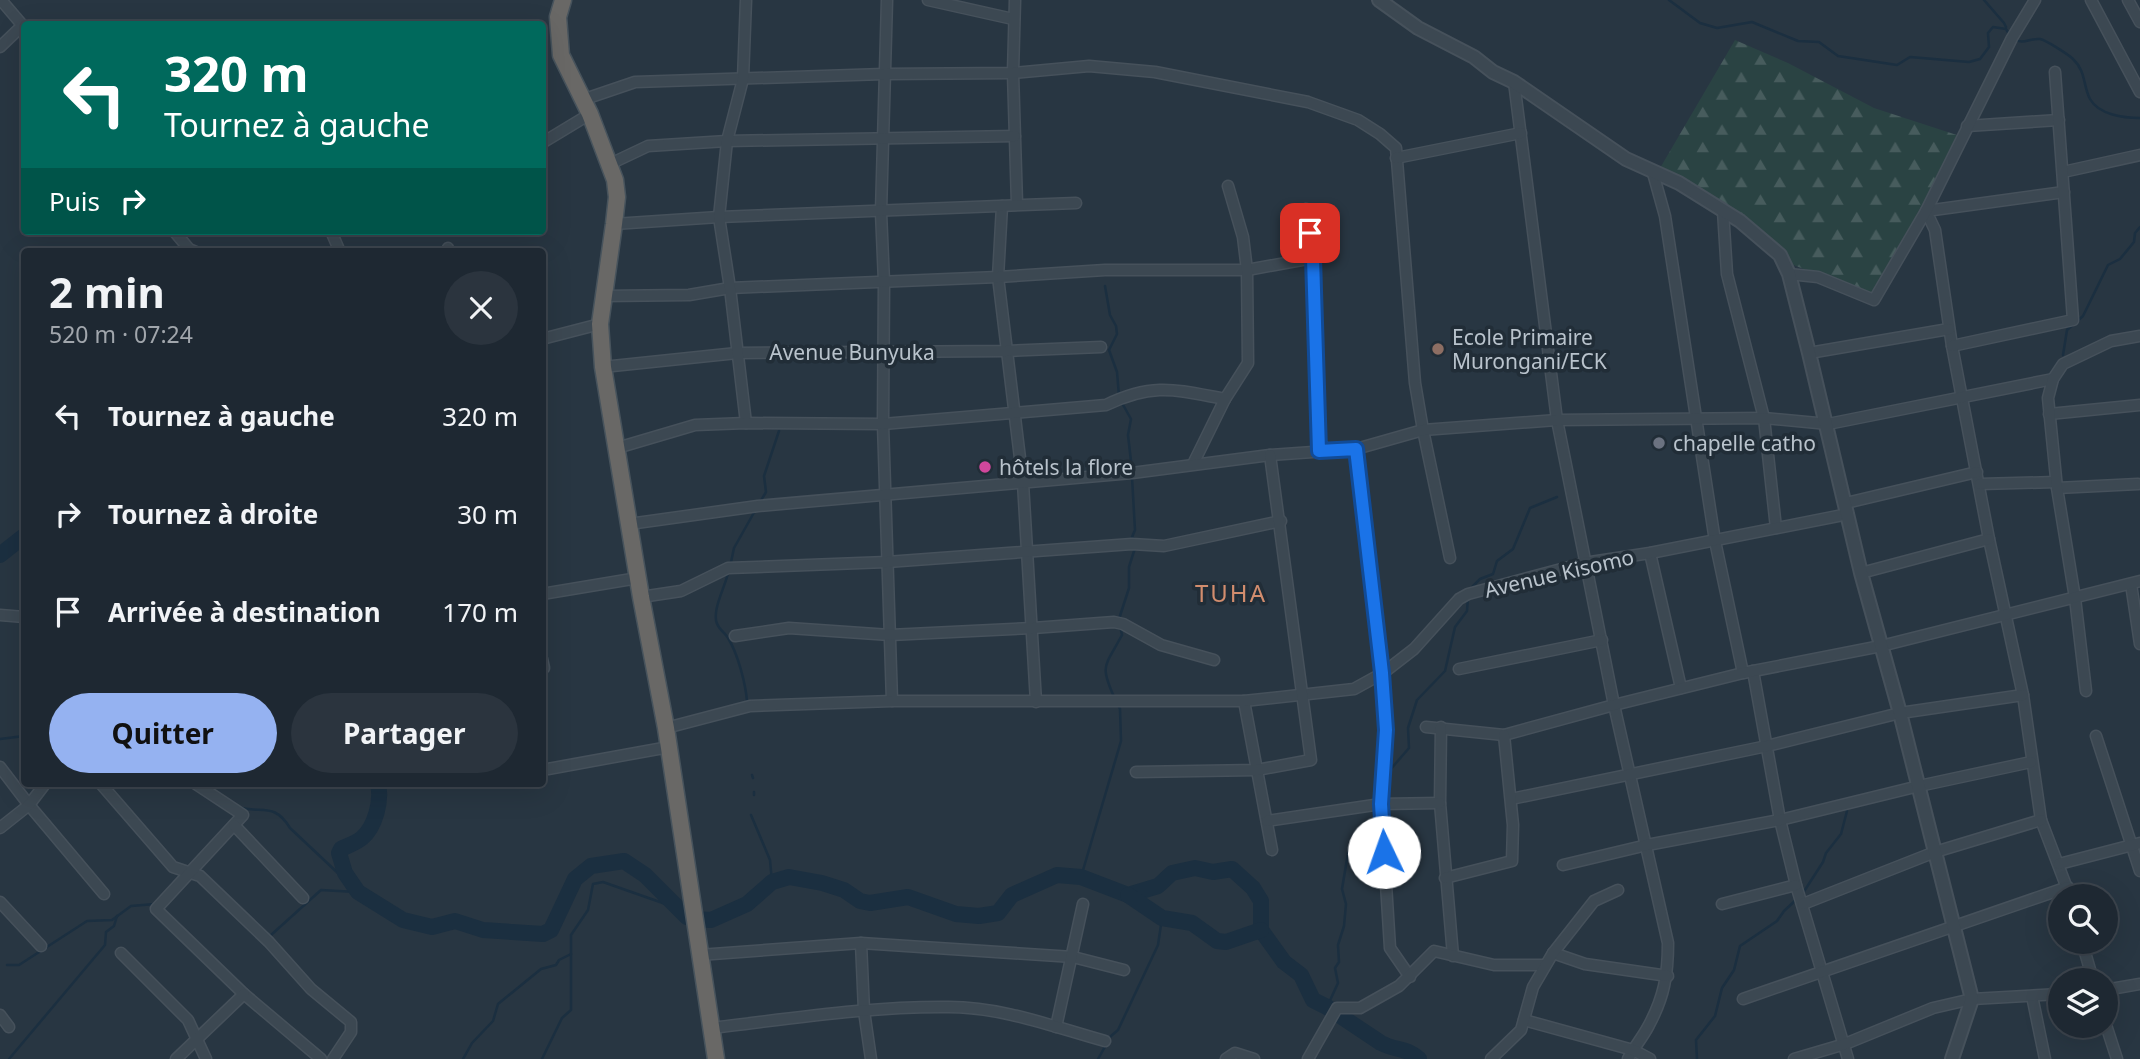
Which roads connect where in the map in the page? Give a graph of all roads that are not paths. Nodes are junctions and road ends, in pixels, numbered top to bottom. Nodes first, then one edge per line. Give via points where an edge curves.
1 (1, 0) edge
2 (563, 0) edge
3 (746, 0) edge
4 (887, 0) edge
5 (928, 0) edge
6 (1014, 0) edge
7 (1379, 0) edge
8 (2035, 0) edge
9 (2091, 0) edge
10 (2128, 0) edge
11 (1013, 19) junction
12 (2140, 22) edge
13 (21, 23) edge
14 (21, 29) edge
15 (0, 47) edge
16 (2055, 72) dead end
17 (1013, 73) junction
18 (884, 74) junction
19 (743, 79) junction
20 (1514, 82) junction
21 (2140, 92) edge
22 (586, 107) junction
23 (2059, 120) junction
24 (1967, 126) junction
25 (1521, 133) junction
26 (1015, 136) junction
27 (546, 140) edge
28 (882, 140) junction
29 (727, 142) junction
30 (2140, 155) edge
31 (1396, 158) junction
32 (610, 164) junction
33 (2063, 172) junction
34 (1653, 173) junction
35 (1228, 186) dead end
36 (2064, 192) junction
37 (1076, 203) dead end
38 (1017, 204) junction
39 (1002, 206) junction
40 (1306, 209) dead end
41 (1723, 211) junction
42 (1926, 211) junction
43 (881, 212) junction
44 (719, 217) junction
45 (614, 224) junction
46 (1313, 258) junction
47 (1247, 270) junction
48 (1789, 274) junction
49 (998, 277) junction
50 (884, 282) junction
51 (730, 288) junction
52 (603, 296) junction
53 (600, 324) junction
54 (1949, 329) junction
55 (2140, 336) edge
56 (546, 339) edge
57 (1952, 346) junction
58 (1101, 347) dead end
59 (884, 351) junction
60 (1006, 351) junction
61 (737, 353) junction
62 (1809, 353) junction
63 (603, 367) junction
64 (2053, 379) junction
65 (1964, 398) junction
66 (1225, 399) junction
67 (2140, 405) edge
68 (1014, 413) junction
69 (2049, 414) junction
70 (1764, 418) junction
71 (1695, 419) junction
72 (1557, 420) junction
73 (746, 423) junction
74 (883, 424) junction
75 (1828, 424) junction
76 (1423, 430) junction
77 (617, 448) junction
78 (1356, 449) junction
79 (1319, 451) junction
80 (1270, 455) junction
81 (1193, 464) junction
82 (1977, 472) junction
83 (1023, 483) junction
84 (1980, 484) junction
85 (2138, 484) dead end
86 (2056, 485) junction
87 (885, 496) junction
88 (1847, 508) junction
89 (1281, 521) junction
90 (629, 524) junction
91 (1776, 528) junction
92 (1989, 539) junction
93 (1715, 541) junction
94 (1027, 550) junction
95 (1650, 553) junction
96 (1450, 558) dead end
97 (887, 562) junction
98 (1584, 563) junction
99 (1861, 573) junction
100 (638, 578) junction
101 (2135, 582) edge
102 (546, 594) edge
103 (641, 597) junction
104 (2075, 598) junction
105 (0, 615) edge
106 (2007, 615) junction
107 (21, 617) edge
108 (1033, 628) junction
109 (890, 635) junction
110 (735, 636) dead end
111 (1602, 640) junction
112 (2140, 645) edge
113 (1881, 646) junction
114 (1214, 660) dead end
115 (1459, 669) dead end
116 (1748, 672) junction
117 (1382, 673) junction
118 (1681, 688) junction
119 (2086, 691) dead end
120 (2023, 695) junction
121 (1303, 696) junction
122 (892, 701) junction
123 (1244, 701) junction
124 (1036, 702) junction
125 (1614, 705) junction
126 (1900, 713) junction
127 (1426, 727) dead end
128 (1441, 727) junction
129 (666, 728) junction
130 (1504, 736) junction
131 (2096, 736) dead end
132 (1767, 746) junction
133 (669, 747) junction
134 (2031, 762) junction
135 (0, 767) edge
136 (548, 769) dead end
137 (1257, 770) junction
138 (1136, 772) dead end
139 (1632, 775) junction
140 (1919, 786) junction
141 (43, 787) edge
142 (104, 787) edge
143 (201, 787) edge
144 (1511, 799) junction
145 (1440, 803) junction
146 (1381, 804) junction
147 (29, 805) junction
148 (1780, 820) junction
149 (2041, 820) junction
150 (1267, 821) junction
151 (234, 825) junction
152 (0, 828) edge
153 (2136, 844) edge
154 (1647, 845) junction
155 (1272, 850) dead end
156 (1935, 852) junction
157 (2059, 864) junction
158 (1563, 865) dead end
159 (2140, 871) edge
160 (191, 873) junction
161 (1445, 878) junction
162 (2066, 884) edge
163 (1796, 885) junction
164 (1618, 890) dead end
165 (104, 894) dead end
166 (303, 898) dead end
167 (2048, 898) edge
168 (0, 902) edge
169 (1083, 904) dead end
170 (1721, 904) dead end
171 (1803, 904) junction
172 (1954, 926) junction
173 (861, 943) junction
174 (41, 946) dead end
175 (121, 953) dead end
176 (1553, 953) junction
177 (699, 955) junction
178 (1453, 956) junction
179 (1073, 957) junction
180 (1544, 965) junction
181 (1124, 970) dead end
182 (1824, 973) junction
183 (1410, 976) junction
184 (1668, 976) junction
185 (2140, 984) edge
186 (2118, 988) edge
187 (244, 994) junction
188 (2048, 995) edge
189 (2032, 996) junction
190 (1743, 999) dead end
191 (1972, 999) junction
192 (864, 1011) junction
193 (0, 1015) edge
194 (1524, 1020) junction
195 (9, 1027) dead end
196 (1056, 1027) junction
197 (711, 1028) junction
198 (198, 1037) junction
199 (2110, 1038) edge
200 (1105, 1041) dead end
201 (1845, 1044) junction
202 (1630, 1054) edge
203 (176, 1059) edge
204 (206, 1059) edge
205 (321, 1059) edge
206 (333, 1059) edge
207 (716, 1059) edge
208 (871, 1059) edge
209 (1226, 1059) edge
210 (1254, 1059) edge
211 (1308, 1059) edge
212 (1490, 1059) edge
213 (1650, 1059) edge
214 (1794, 1059) edge
215 (1847, 1059) edge
216 (1952, 1059) edge
217 (2045, 1059) edge
218 (2117, 1059) edge

1 - 13 street
2 - 22 highway via 558,17 561,55
3 - 19 street
4 - 18 street
5 - 11 street
6 - 11 street
7 - 20 street via 1418,28
8 - 24 street
9 - 21 street
10 - 12 street
11 - 17 street
14 - 15 street
16 - 23 street
17 - 18 street
17 - 26 street
17 - 31 street via 1088,66 1156,72 1308,102 1358,120 1380,134 1396,148
18 - 19 street
18 - 28 street
19 - 22 street via 635,82
19 - 29 street
20 - 25 street
20 - 34 street
22 - 27 street
22 - 32 highway
23 - 24 street
23 - 33 street
24 - 42 street
25 - 31 street
25 - 72 street
26 - 28 street
26 - 38 street
28 - 29 street
28 - 43 street
29 - 32 street via 648,146
29 - 44 street
30 - 33 street
31 - 76 street
32 - 45 highway via 617,197
33 - 36 street
34 - 41 street via 1679,183
34 - 71 street via 1665,216
35 - 47 street
36 - 42 street
36 - 57 street via 2073,320
37 - 38 street
38 - 39 street
39 - 43 street
39 - 49 street
40 - 46 street
41 - 48 street via 1780,255
41 - 70 street via 1727,274
42 - 48 street via 1874,300 1818,277
42 - 54 street via 1935,230
43 - 44 street
43 - 50 street
44 - 45 street
44 - 51 street
45 - 52 highway
46 - 47 street
46 - 79 street
47 - 49 street via 1105,270
47 - 66 street via 1248,363
48 - 62 street
49 - 50 street
49 - 60 street
50 - 51 street
50 - 59 street
51 - 52 street via 688,295
51 - 61 street
52 - 53 highway
53 - 56 street
53 - 63 highway
54 - 57 street
54 - 62 street
55 - 64 street via 2111,341 2063,364
57 - 65 street
58 - 60 street, Avenue Bunyuka
59 - 60 street, Avenue Bunyuka
59 - 61 street, Avenue Bunyuka
59 - 74 street
60 - 68 street
61 - 63 street, Avenue Bunyuka
61 - 73 street
62 - 75 street
63 - 77 highway
64 - 65 street
64 - 69 street
65 - 75 street
65 - 82 street
66 - 68 street via 1165,389 1140,392 1106,405
66 - 81 street
67 - 69 street
68 - 74 street
68 - 83 street
69 - 86 street
70 - 71 street
70 - 75 street
70 - 91 street
71 - 72 street
71 - 93 street
72 - 76 street
72 - 98 street
73 - 74 street
73 - 77 street via 695,425
74 - 87 street
75 - 88 street
76 - 78 street
76 - 96 street
77 - 90 highway
78 - 79 street
78 - 117 street
79 - 80 street
80 - 81 street
80 - 89 street
81 - 83 street
82 - 84 street
82 - 88 street, Avenue Kisomo
83 - 87 street
83 - 94 street
84 - 86 street
84 - 92 street
85 - 86 street
86 - 104 street
87 - 90 street via 758,506
87 - 97 street
88 - 91 street, Avenue Kisomo
88 - 99 street
89 - 94 street via 1164,546
89 - 121 street
90 - 100 highway
91 - 93 street, Avenue Kisomo
92 - 99 street
92 - 106 street
93 - 95 street, Avenue Kisomo
93 - 116 street
94 - 97 street
94 - 108 street
95 - 98 street, Avenue Kisomo
95 - 118 street
97 - 103 street via 730,568 681,591
97 - 109 street
98 - 111 street
98 - 117 street, Avenue Kisomo via 1468,594 1414,649
99 - 113 street
100 - 102 street
100 - 103 highway
101 - 104 street
101 - 112 street
103 - 129 highway
104 - 106 street
104 - 119 street
105 - 107 street
106 - 113 street
106 - 120 street
108 - 109 street
108 - 114 street via 1119,623 1161,645
108 - 124 street
109 - 110 street via 789,628
109 - 122 street
111 - 115 street
111 - 125 street
113 - 116 street
113 - 126 street
116 - 118 street
116 - 132 street
117 - 121 street, Avenue Kisomo via 1354,690
117 - 146 street via 1386,730
118 - 125 street
120 - 126 street
120 - 134 street
121 - 123 street, Avenue Kisomo
121 - 137 street via 1311,760
122 - 124 street, Avenue Kisomo
122 - 129 street, Avenue Kisomo via 750,706
123 - 124 street, Avenue Kisomo
123 - 137 street
125 - 130 street
125 - 139 street
126 - 132 street
126 - 140 street
127 - 128 street
128 - 130 street
128 - 145 street
129 - 133 highway
130 - 144 street
131 - 153 street
132 - 139 street
132 - 148 street
133 - 136 street
133 - 177 highway
134 - 140 street
134 - 149 street
135 - 147 street
137 - 138 street
137 - 150 street
139 - 144 street
139 - 154 street
140 - 148 street
140 - 156 street
141 - 147 street
142 - 160 street via 173,867
143 - 151 street via 243,815
144 - 161 street via 1512,861
145 - 146 street
145 - 161 street
146 - 150 street
146 - 183 street via 1390,948
147 - 152 street
147 - 165 street
148 - 154 street
148 - 163 street
149 - 156 street
149 - 157 street
150 - 155 street
151 - 160 street
151 - 166 street
153 - 157 street
153 - 159 street
154 - 158 street
154 - 184 street via 1668,943
156 - 171 street
156 - 172 street
157 - 162 street
160 - 187 street via 156,909
160 - 206 street via 200,876 270,942 311,989 351,1022 351,1032
161 - 178 street
163 - 170 street
163 - 171 street
164 - 176 street via 1594,901
167 - 172 street
168 - 174 street
169 - 179 street
171 - 182 street
172 - 182 street
172 - 191 street
173 - 177 street
173 - 179 street
173 - 192 street
175 - 198 street via 188,1020
176 - 180 street
176 - 184 street via 1585,964
177 - 197 highway
178 - 180 street via 1494,965
178 - 183 street via 1434,951
179 - 181 street
179 - 196 street
180 - 194 street
182 - 190 street
182 - 201 street
183 - 211 street via 1360,1009 1334,1012
184 - 202 street via 1649,1026
185 - 186 street
187 - 198 street
187 - 205 street
188 - 189 street
189 - 191 street
189 - 217 street
191 - 201 street via 1933,1009
191 - 216 street
192 - 196 street via 951,1006 1016,1014
192 - 197 street
192 - 208 street
193 - 195 street
194 - 202 street
194 - 212 street via 1521,1030
196 - 200 street
197 - 207 highway
198 - 203 street
198 - 204 street
199 - 218 street
201 - 214 street
201 - 215 street
202 - 213 street
209 - 210 street via 1235,1053

